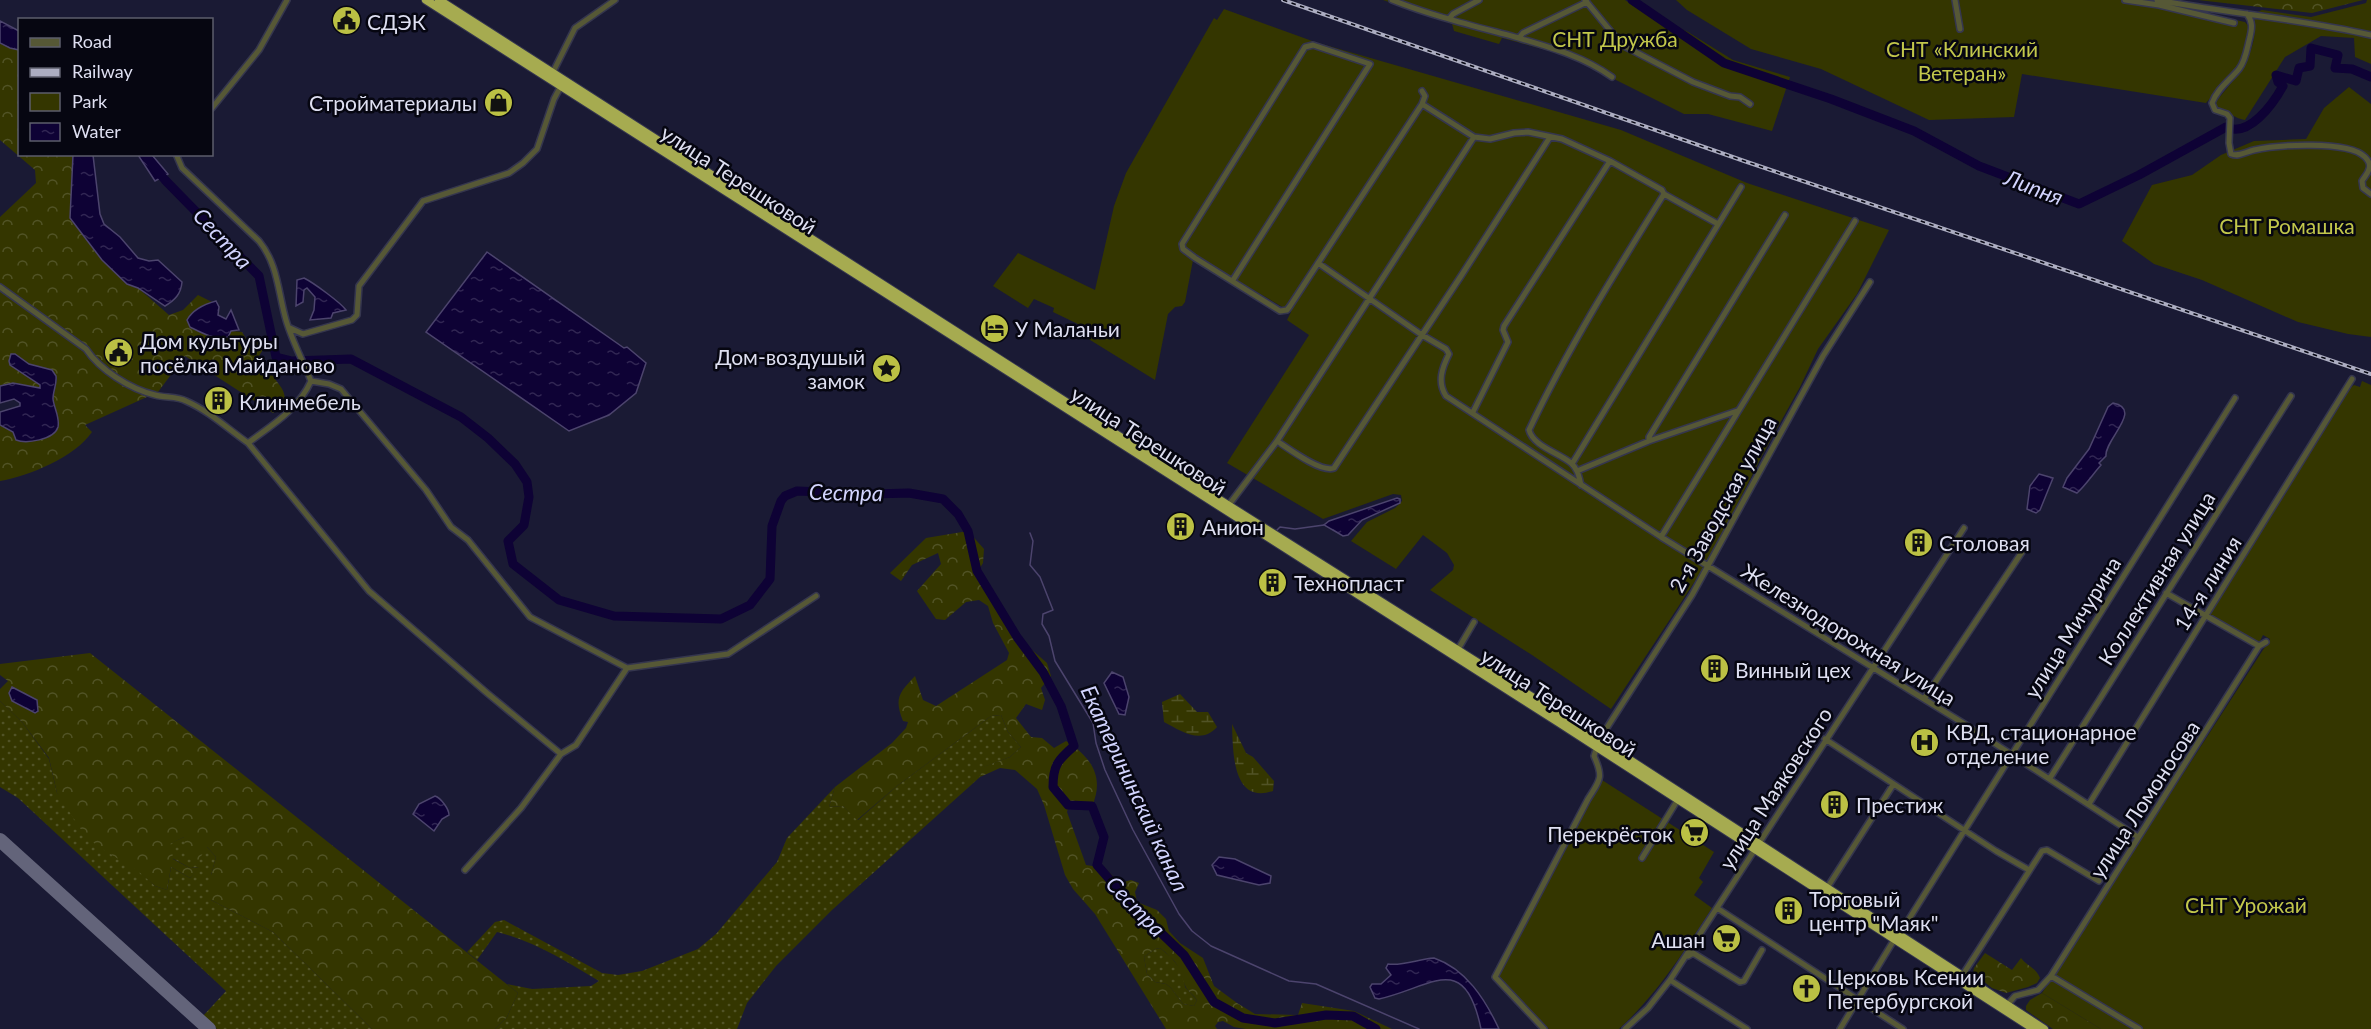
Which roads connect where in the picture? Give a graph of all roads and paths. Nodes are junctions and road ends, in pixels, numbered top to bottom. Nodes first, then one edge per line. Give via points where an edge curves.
1 (287, 0) edge
2 (426, 0) edge
3 (439, 0) edge
4 (615, 0) edge
5 (1392, 0) edge
6 (1479, 0) edge
7 (1955, 0) edge
8 (2125, 0) edge
9 (2157, 0) edge
10 (1586, 1) edge
11 (2247, 14) junction
12 (1449, 19) junction
13 (2234, 23) dead end
14 (1960, 29) dead end
15 (2371, 35) edge
16 (1519, 38) junction
17 (550, 76) junction
18 (1612, 77) dead end
19 (563, 84) junction
20 (1422, 91) dead end
21 (1422, 104) junction
22 (1750, 104) dead end
23 (213, 107) edge
24 (1474, 137) junction
25 (1550, 137) junction
26 (177, 156) edge
27 (1610, 161) junction
28 (1741, 187) dead end
29 (1664, 194) junction
30 (2371, 194) edge
31 (1785, 215) dead end
32 (1855, 221) dead end
33 (1718, 224) junction
34 (1318, 263) junction
35 (1233, 280) junction
36 (1870, 282) dead end
37 (0, 287) edge
38 (1371, 298) junction
39 (290, 329) junction
40 (1422, 335) junction
41 (2352, 379) dead end
42 (311, 381) junction
43 (2291, 396) dead end
44 (2235, 398) dead end
45 (1737, 411) junction
46 (1473, 412) junction
47 (1277, 441) junction
48 (1648, 441) junction
49 (248, 443) junction
50 (1572, 464) junction
51 (1577, 471) junction
52 (1581, 485) junction
53 (1228, 506) junction
54 (1964, 528) dead end
55 (1661, 537) junction
56 (2022, 552) dead end
57 (1708, 567) junction
58 (2166, 593) junction
59 (816, 596) dead end
60 (2206, 617) junction
61 (1474, 622) dead end
62 (2266, 642) dead end
63 (2259, 646) junction
64 (1457, 651) junction
65 (627, 668) junction
66 (1874, 668) junction
67 (1924, 699) junction
68 (1825, 739) junction
69 (1598, 744) junction
70 (561, 754) junction
71 (2013, 756) junction
72 (2050, 778) junction
73 (1893, 785) junction
74 (1677, 801) junction
75 (2089, 804) junction
76 (1965, 832) junction
77 (2138, 837) junction
78 (1756, 847) junction
79 (1642, 858) dead end
80 (465, 870) dead end
81 (2029, 870) junction
82 (2099, 881) dead end
83 (1827, 888) junction
84 (1717, 908) junction
85 (1897, 937) junction
86 (1762, 950) dead end
87 (1674, 974) junction
88 (1962, 976) junction
89 (2051, 976) junction
90 (1670, 980) junction
91 (1858, 1001) junction
92 (2007, 1005) junction
93 (1544, 1029) edge
94 (1625, 1029) edge
95 (1747, 1029) edge
96 (1840, 1029) edge
97 (1903, 1029) edge
98 (2032, 1029) edge
99 (2044, 1029) edge
100 (2139, 1029) edge

1 - 23 street via 259,50
2 - 17 highway, улица Терешковой
3 - 17 highway, улица Терешковой
4 - 17 street via 575,28
5 - 12 street
6 - 12 street
7 - 14 street
8 - 13 street
9 - 11 street
10 - 16 street
10 - 22 street via 1622,45 1693,82
11 - 15 street via 2314,22
11 - 30 street via 2252,28 2246,54 2212,103 2215,110 2230,118 2231,154 2305,145 2352,150 2369,162 2370,168 2362,181 2363,188
12 - 16 street
16 - 18 street via 1567,52
17 - 19 highway, улица Терешковой
19 - 39 street via 537,149 523,163 501,176 423,201 359,286 357,315 352,321 303,334
19 - 53 highway, улица Терешковой
19 - 69 highway, улица Терешковой
20 - 21 street
21 - 24 street
21 - 34 street
24 - 25 street via 1490,139 1528,132
24 - 38 street
25 - 27 street
25 - 40 street
26 - 39 street via 182,168 269,253
27 - 29 street
27 - 46 street via 1504,326 1508,342
28 - 33 street
29 - 33 street
29 - 50 street via 1554,376 1529,430 1533,438
31 - 48 street
32 - 45 street
33 - 50 street
34 - 35 street via 1284,311
34 - 38 street
35 - 35 street via 1186,252 1183,240 1305,47 1313,45 1370,64
36 - 57 street, 2-я Заводская улица via 1822,356
37 - 49 street via 87,349 95,363 120,379 153,395 183,399 198,406
38 - 40 street
38 - 47 street
39 - 42 street
40 - 46 street, Железнодорожная улица via 1449,354 1441,372 1442,391
40 - 47 street via 1334,468 1320,467
41 - 60 street, 14-я линия
42 - 49 street via 292,410
42 - 65 street via 341,389 426,490 451,527 468,540 530,616
43 - 58 street, Коллективная улица
44 - 71 street, улица Мичурина
45 - 48 street
45 - 55 street
46 - 52 street, Железнодорожная улица
47 - 53 street
48 - 51 street
49 - 70 street via 369,591
50 - 51 street
51 - 52 street
52 - 55 street, Железнодорожная улица
53 - 64 highway, улица Терешковой
54 - 66 street, улица Маяковского
55 - 57 street, Железнодорожная улица
56 - 67 street
57 - 66 street, Железнодорожная улица
57 - 69 street, 2-я Заводская улица
58 - 60 street
58 - 72 street, Коллективная улица
59 - 65 street via 728,654
60 - 63 street
60 - 75 street, 14-я линия
61 - 64 street
62 - 63 street, улица Ломоносова
63 - 77 street, улица Ломоносова
64 - 69 highway, улица Терешковой
65 - 70 street via 576,745
66 - 67 street, Железнодорожная улица
66 - 68 street, улица Маяковского
67 - 71 street, Железнодорожная улица
68 - 73 street
68 - 78 street, улица Маяковского
69 - 74 highway, улица Терешковой
69 - 78 highway, улица Терешковой
69 - 93 street via 1594,756 1601,778 1495,978
70 - 80 street via 521,808
71 - 72 street, Железнодорожная улица
71 - 76 street, улица Мичурина
72 - 75 street, Железнодорожная улица
73 - 76 street
73 - 83 street
74 - 78 highway, улица Терешковой
74 - 79 street
75 - 77 street, Железнодорожная улица
76 - 81 street
76 - 85 street, улица Мичурина
77 - 89 street, улица Ломоносова
78 - 83 highway, улица Терешковой
78 - 84 street, улица Маяковского
78 - 85 highway, улица Терешковой
81 - 82 street via 2042,851 2047,850
81 - 88 street
83 - 85 highway, улица Терешковой
84 - 87 street, улица Маяковского
84 - 91 street
85 - 88 highway, улица Терешковой
85 - 91 street, улица Мичурина
85 - 98 highway, улица Терешковой
86 - 87 street via 1744,981 1693,953
87 - 90 street, улица Маяковского
88 - 92 highway, улица Терешковой
89 - 92 street via 2038,990 2015,996
89 - 100 street
90 - 94 street, улица Маяковского
90 - 95 street
91 - 96 street, улица Мичурина
91 - 97 street
92 - 99 highway, улица Терешковой

